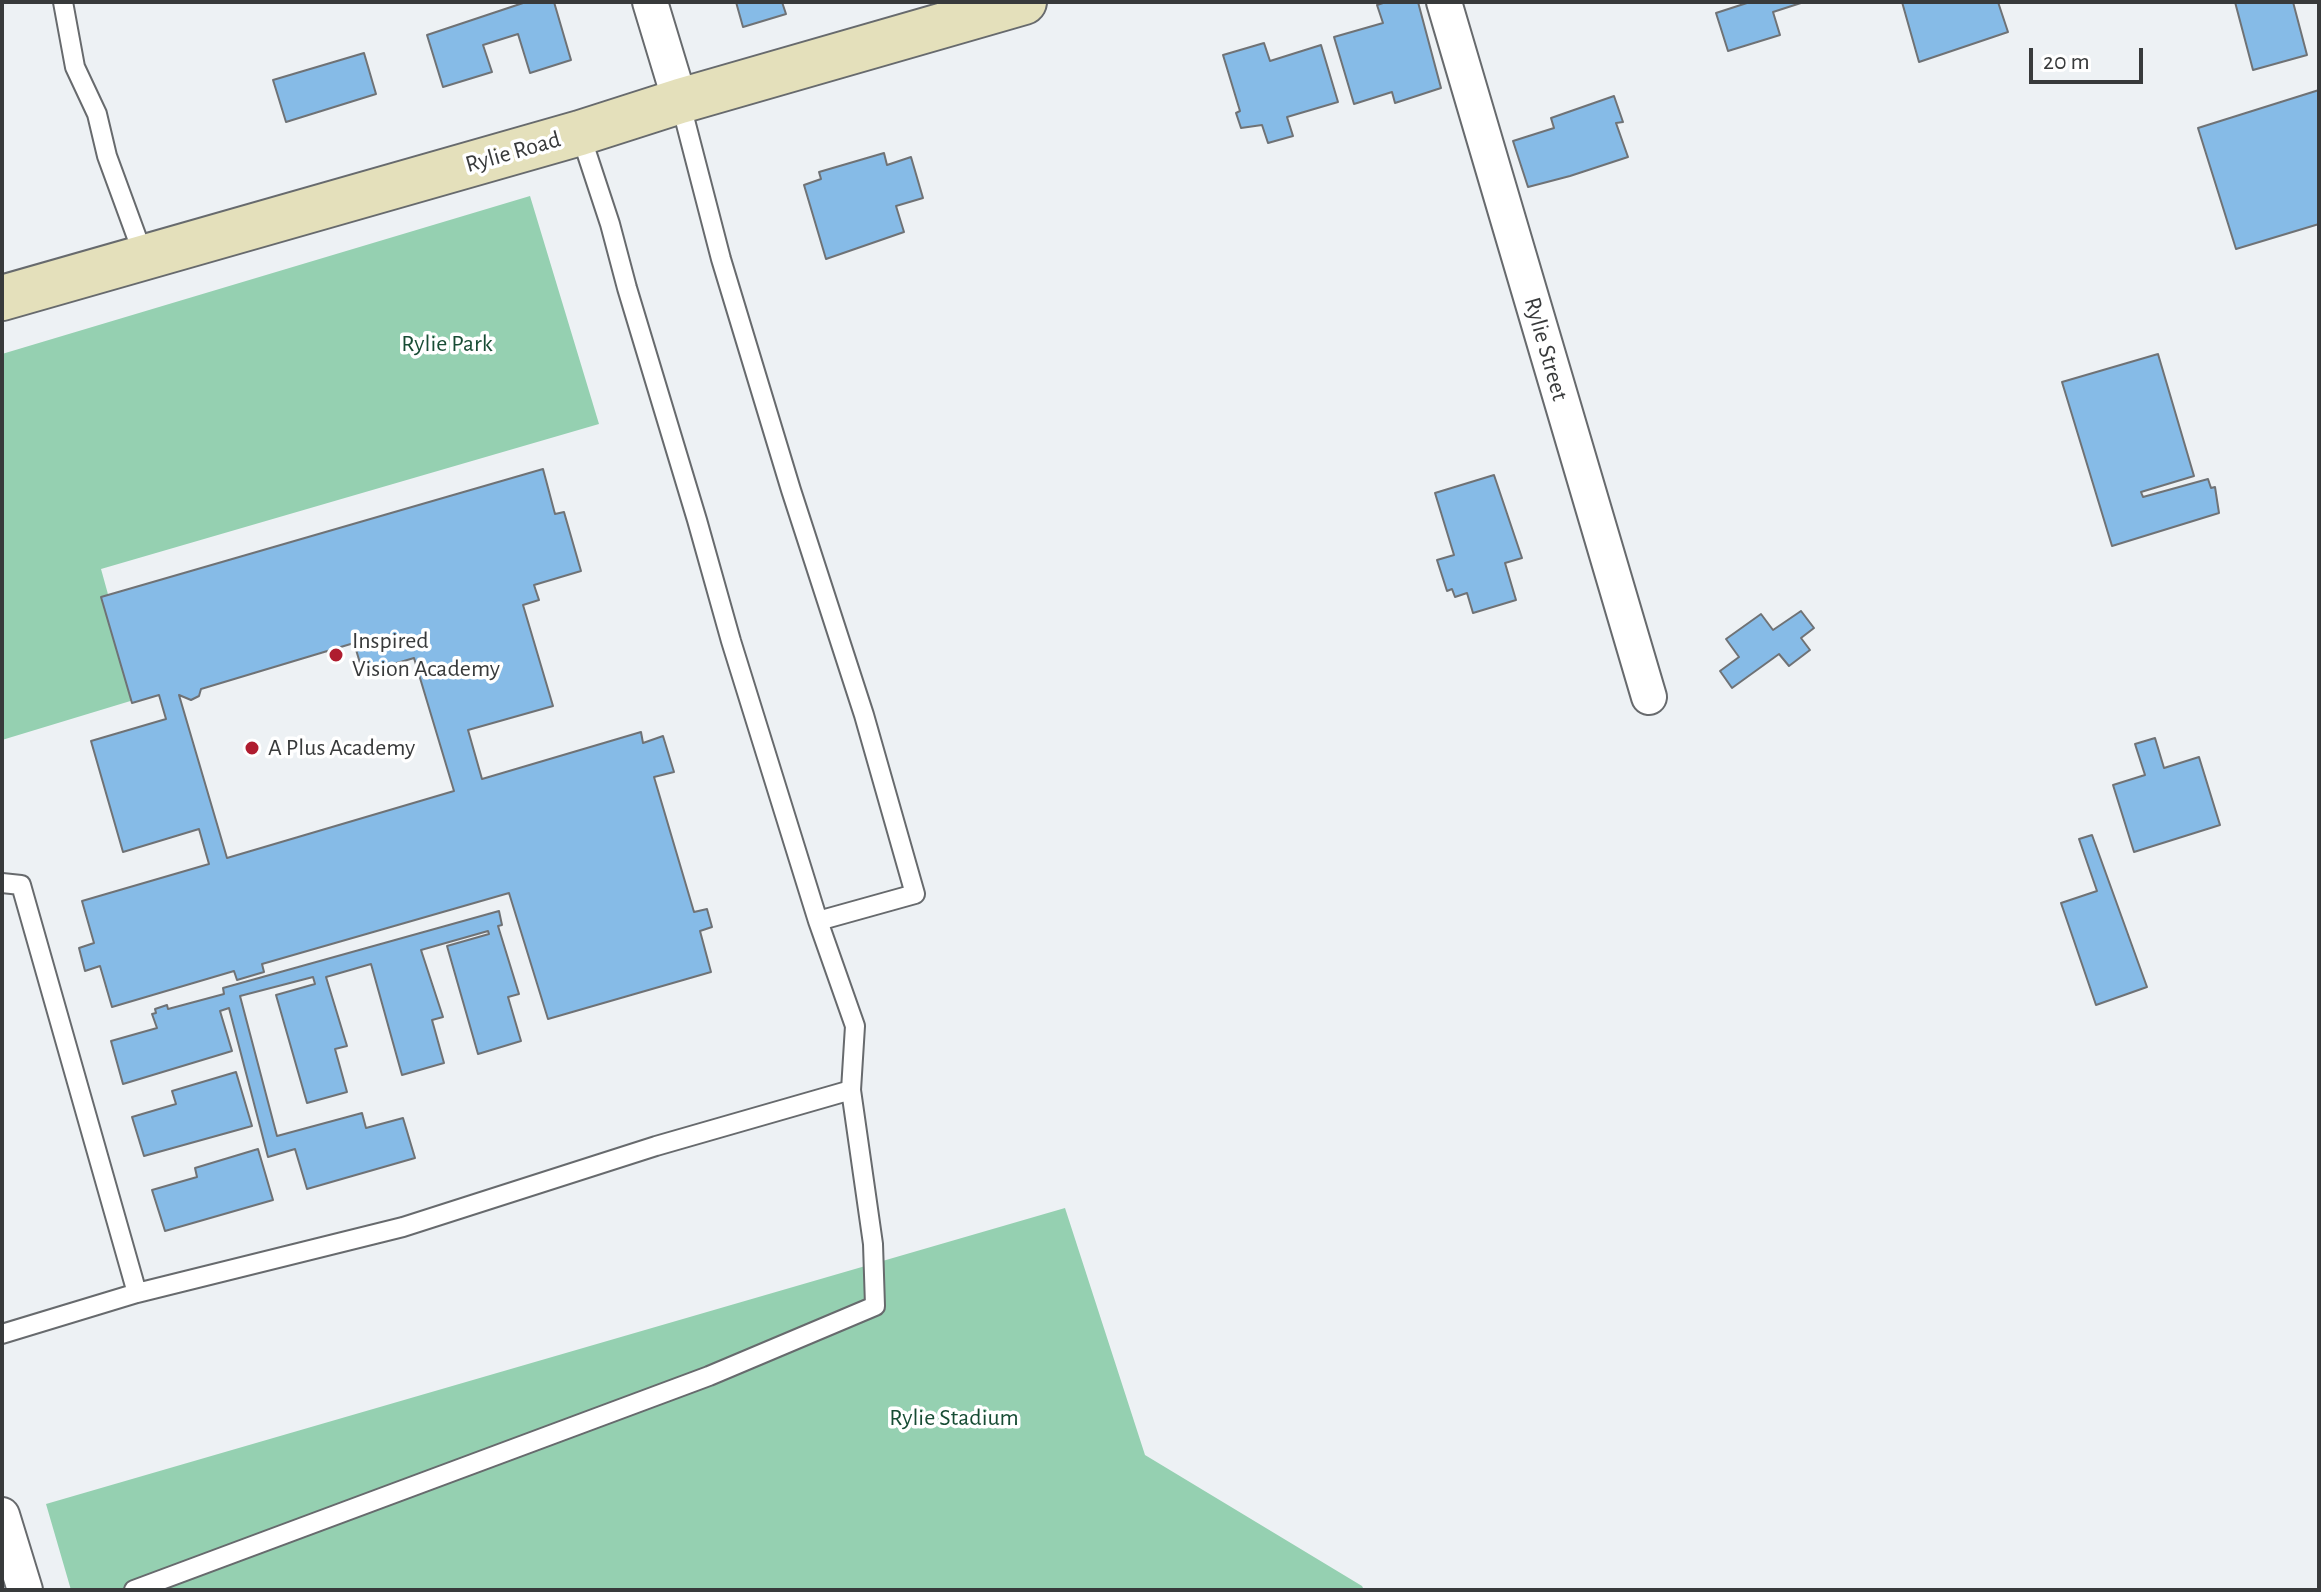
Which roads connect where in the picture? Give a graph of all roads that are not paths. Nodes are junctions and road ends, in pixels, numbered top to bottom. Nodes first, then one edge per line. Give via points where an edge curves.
1 (63, 2) edge
2 (650, 2) edge
3 (1024, 2) edge
4 (1444, 2) edge
5 (680, 101) junction
6 (580, 133) junction
7 (144, 257) junction
8 (2, 298) edge
9 (1649, 697) dead end
10 (2, 883) edge
11 (818, 921) junction
12 (851, 1090) junction
13 (137, 1293) junction
14 (2, 1334) edge
15 (2, 1515) edge
16 (25, 1590) edge
17 (134, 1590) edge

1 - 7 lane via 75,67 97,114
2 - 5 street
3 - 5 street, Rylie Road
4 - 9 street, Rylie Street
5 - 6 street, Rylie Road
5 - 11 lane via 721,259 915,894
6 - 7 street, Rylie Road
6 - 11 lane
7 - 8 street, Rylie Road
10 - 13 lane via 21,885
11 - 12 lane via 855,1026
12 - 13 lane via 403,1227
12 - 17 lane via 873,1244 875,1306 709,1376
13 - 14 lane
15 - 16 street

